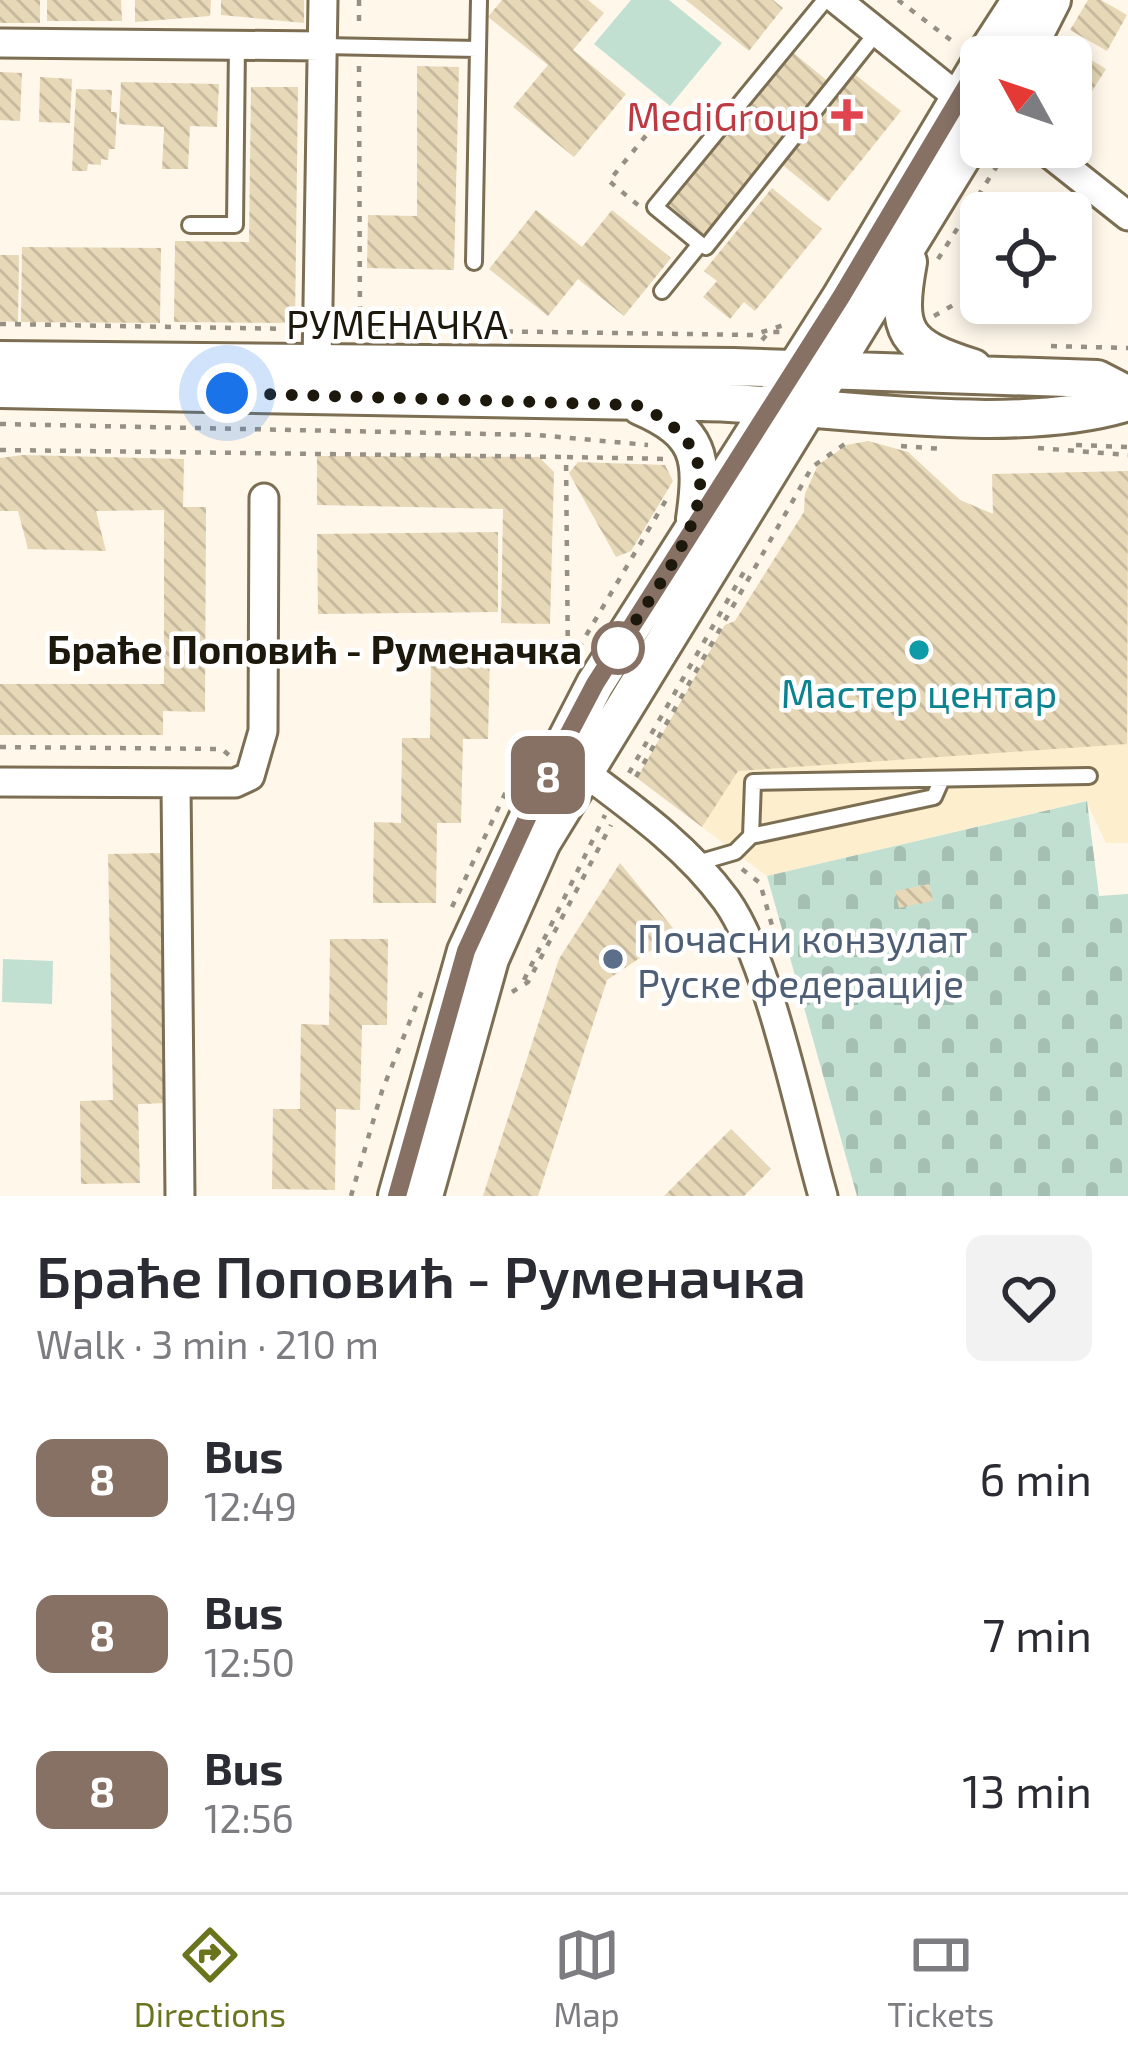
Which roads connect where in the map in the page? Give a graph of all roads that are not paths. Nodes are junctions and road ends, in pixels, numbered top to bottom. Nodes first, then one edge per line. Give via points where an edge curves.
1 (323, 0) edge
2 (478, 0) edge
3 (825, 0) edge
4 (837, 0) edge
5 (1021, 0) edge
6 (1052, 0) edge
7 (877, 32) junction
8 (990, 36) edge
9 (1034, 36) edge
10 (0, 43) edge
11 (237, 45) junction
12 (322, 46) junction
13 (478, 49) junction
14 (960, 103) edge
15 (960, 127) edge
16 (960, 142) edge
17 (1067, 168) edge
18 (1128, 216) edge
19 (190, 225) dead end
20 (700, 244) junction
21 (921, 258) junction
22 (474, 262) dead end
23 (662, 291) dead end
24 (317, 347) junction
25 (0, 361) edge
26 (794, 370) junction
27 (832, 372) junction
28 (1005, 377) junction
29 (0, 389) edge
30 (1128, 399) edge
31 (636, 405) junction
32 (771, 407) junction
33 (808, 409) junction
34 (264, 499) dead end
35 (694, 527) junction
36 (583, 772) junction
37 (1089, 776) dead end
38 (942, 778) junction
39 (0, 782) edge
40 (176, 784) junction
41 (751, 836) junction
42 (694, 864) junction
43 (180, 1196) edge
44 (397, 1196) edge
45 (424, 1196) edge
46 (823, 1196) edge

1 - 12 street
2 - 13 lane
3 - 20 lane via 655,207
4 - 7 street
5 - 8 street
6 - 9 street
7 - 14 street
7 - 20 lane via 706,247
10 - 11 street
11 - 12 street
11 - 19 lane via 235,226
12 - 13 lane
12 - 24 street
13 - 22 lane
15 - 26 street
16 - 21 street
17 - 18 street
20 - 23 lane
21 - 27 street
21 - 28 street via 900,305 906,332 924,350
24 - 25 street, РУМЕНАЧКА
24 - 26 street, РУМЕНАЧКА
26 - 27 street, РУМЕНАЧКА
26 - 32 street
27 - 28 street, РУМЕНАЧКА
27 - 33 street
28 - 30 street, РУМЕНАЧКА via 1097,379
29 - 31 street, РУМЕНАЧКА
30 - 33 street, РУМЕНАЧКА via 1073,415
31 - 32 street, РУМЕНАЧКА
31 - 35 street via 676,424 695,448 701,479
32 - 33 street, РУМЕНАЧКА
32 - 35 street
33 - 36 street
34 - 40 street via 262,731 250,776
35 - 44 street via 595,684 502,866 466,951
36 - 42 street
36 - 45 street via 490,959
37 - 38 lane
38 - 41 lane via 934,797
38 - 41 lane via 753,782
39 - 40 street
40 - 43 street
41 - 42 lane via 735,852
42 - 46 street via 745,935

